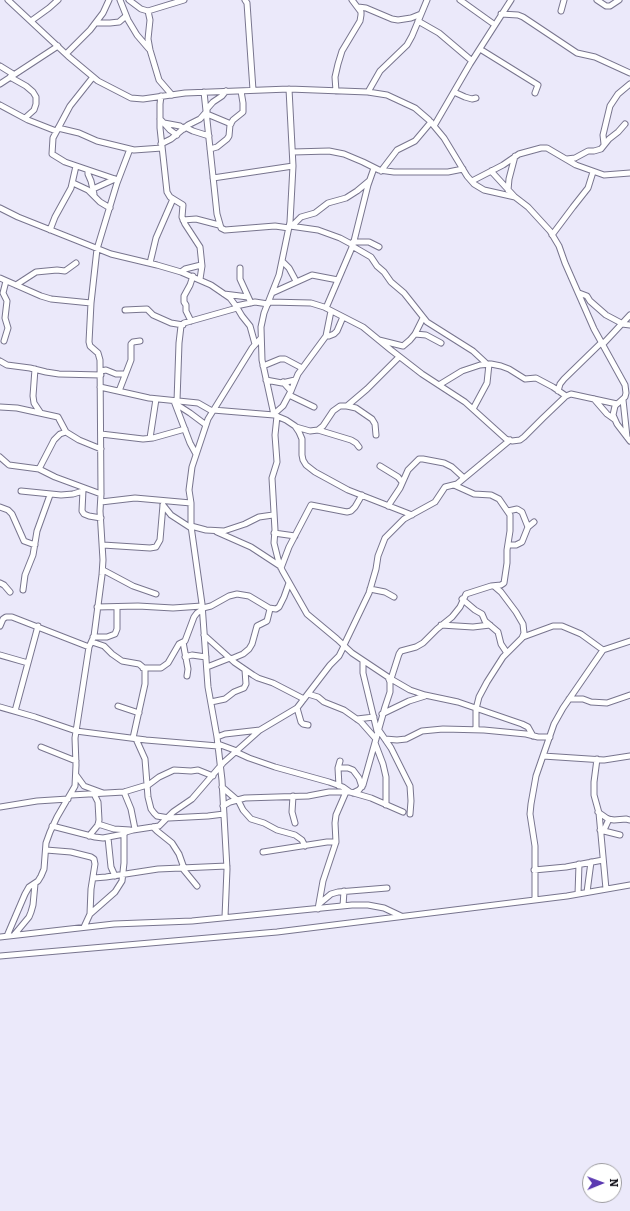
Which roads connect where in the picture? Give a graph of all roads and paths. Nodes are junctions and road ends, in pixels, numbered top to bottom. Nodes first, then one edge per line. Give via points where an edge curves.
1 (8, 0) edge
2 (58, 0) edge
3 (109, 0) edge
4 (120, 0) edge
5 (130, 0) edge
6 (184, 0) edge
7 (245, 0) edge
8 (352, 0) edge
9 (428, 0) edge
10 (460, 0) edge
11 (511, 0) edge
12 (564, 0) edge
13 (597, 0) edge
14 (619, 0) edge
15 (358, 7) junction
16 (561, 11) dead end
17 (148, 12) junction
18 (421, 14) junction
19 (501, 14) junction
20 (126, 16) junction
21 (31, 20) junction
22 (418, 21) junction
23 (96, 23) junction
24 (495, 25) junction
25 (58, 46) junction
26 (480, 49) junction
27 (150, 50) junction
28 (66, 54) junction
29 (472, 61) junction
30 (0, 66) edge
31 (630, 73) edge
32 (11, 76) junction
33 (93, 77) junction
34 (0, 84) edge
35 (630, 84) edge
36 (288, 89) junction
37 (253, 90) junction
38 (226, 91) junction
39 (241, 91) junction
40 (336, 91) junction
41 (204, 92) junction
42 (368, 92) junction
43 (454, 92) junction
44 (535, 93) dead end
45 (172, 95) junction
46 (161, 96) junction
47 (476, 98) dead end
48 (0, 105) edge
49 (207, 112) junction
50 (26, 118) junction
51 (162, 121) junction
52 (231, 124) junction
53 (432, 124) junction
54 (625, 124) dead end
55 (185, 128) junction
56 (57, 130) junction
57 (177, 135) junction
58 (209, 136) junction
59 (604, 144) junction
60 (161, 146) junction
61 (130, 149) junction
62 (210, 149) junction
63 (293, 152) junction
64 (515, 156) junction
65 (567, 159) junction
66 (76, 166) junction
67 (293, 166) junction
68 (374, 168) junction
69 (463, 169) junction
70 (88, 170) junction
71 (381, 170) junction
72 (491, 170) junction
73 (593, 172) junction
74 (630, 173) edge
75 (213, 178) junction
76 (117, 180) junction
77 (369, 181) junction
78 (472, 181) junction
79 (73, 183) junction
80 (508, 190) junction
81 (93, 192) junction
82 (515, 197) junction
83 (173, 199) junction
84 (110, 208) junction
85 (0, 209) edge
86 (183, 220) junction
87 (219, 225) junction
88 (290, 227) junction
89 (50, 230) junction
90 (552, 235) junction
91 (353, 244) junction
92 (379, 247) dead end
93 (97, 248) junction
94 (282, 261) junction
95 (76, 263) dead end
96 (150, 263) junction
97 (202, 265) junction
98 (240, 268) dead end
99 (181, 272) junction
100 (193, 276) junction
101 (0, 278) edge
102 (200, 279) junction
103 (338, 280) junction
104 (6, 281) junction
105 (296, 281) junction
106 (16, 285) junction
107 (273, 292) junction
108 (579, 293) junction
109 (223, 294) junction
110 (248, 297) junction
111 (279, 302) junction
112 (91, 303) junction
113 (251, 303) junction
114 (268, 303) junction
115 (236, 307) junction
116 (329, 309) junction
117 (125, 310) dead end
118 (630, 315) edge
119 (343, 317) junction
120 (424, 318) junction
121 (191, 321) junction
122 (0, 322) edge
123 (7, 324) junction
124 (622, 324) junction
125 (183, 325) junction
126 (630, 325) edge
127 (415, 334) junction
128 (326, 336) junction
129 (261, 338) junction
130 (378, 340) junction
131 (4, 341) dead end
132 (140, 341) dead end
133 (440, 343) dead end
134 (602, 343) junction
135 (255, 344) junction
136 (399, 357) junction
137 (2, 364) edge
138 (488, 364) junction
139 (263, 366) junction
140 (302, 368) junction
141 (35, 369) junction
142 (101, 373) junction
143 (125, 374) junction
144 (266, 380) junction
145 (295, 380) junction
146 (283, 382) junction
147 (439, 385) junction
148 (100, 387) junction
149 (119, 391) junction
150 (558, 391) junction
151 (628, 392) edge
152 (290, 393) junction
153 (566, 396) junction
154 (33, 399) junction
155 (156, 399) junction
156 (593, 399) junction
157 (622, 400) junction
158 (176, 402) junction
159 (617, 404) junction
160 (347, 406) junction
161 (0, 407) edge
162 (314, 407) dead end
163 (473, 409) junction
164 (32, 411) junction
165 (212, 411) junction
166 (40, 412) junction
167 (275, 415) junction
168 (614, 419) junction
169 (206, 425) junction
170 (295, 426) junction
171 (185, 429) junction
172 (318, 430) junction
173 (66, 432) junction
174 (101, 434) junction
175 (376, 435) dead end
176 (150, 438) junction
177 (510, 440) junction
178 (629, 440) edge
179 (359, 447) dead end
180 (101, 449) junction
181 (196, 454) junction
182 (0, 457) edge
183 (380, 466) dead end
184 (39, 469) junction
185 (464, 478) junction
186 (402, 482) junction
187 (454, 485) junction
188 (83, 490) junction
189 (22, 491) dead end
190 (50, 494) junction
191 (101, 494) junction
192 (362, 495) junction
193 (101, 502) junction
194 (161, 503) junction
195 (191, 503) junction
196 (388, 506) junction
197 (0, 507) edge
198 (508, 511) junction
199 (273, 515) junction
200 (412, 515) junction
201 (101, 518) junction
202 (534, 522) dead end
203 (191, 527) junction
204 (528, 527) junction
205 (214, 531) junction
206 (274, 533) junction
207 (295, 536) junction
208 (35, 545) junction
209 (102, 545) junction
210 (508, 545) junction
211 (281, 567) junction
212 (103, 570) junction
213 (0, 583) edge
214 (289, 583) junction
215 (494, 586) junction
216 (370, 589) junction
217 (23, 590) dead end
218 (10, 592) dead end
219 (156, 594) dead end
220 (394, 597) dead end
221 (462, 599) junction
222 (97, 607) junction
223 (117, 607) junction
224 (202, 608) junction
225 (270, 609) junction
226 (1, 623) edge
227 (441, 625) junction
228 (490, 625) junction
229 (38, 626) junction
230 (204, 635) junction
231 (523, 637) junction
232 (93, 639) junction
233 (630, 641) edge
234 (183, 642) junction
235 (344, 646) junction
236 (89, 647) junction
237 (602, 650) junction
238 (507, 653) junction
239 (0, 655) edge
240 (185, 657) junction
241 (206, 657) junction
242 (230, 659) junction
243 (363, 661) junction
244 (28, 663) junction
245 (207, 667) junction
246 (144, 668) junction
247 (245, 670) junction
248 (187, 676) dead end
249 (391, 681) junction
250 (308, 694) junction
251 (630, 695) edge
252 (425, 696) junction
253 (304, 699) junction
254 (569, 699) junction
255 (211, 702) junction
256 (118, 706) dead end
257 (0, 707) edge
258 (297, 708) junction
259 (476, 709) junction
260 (15, 711) junction
261 (139, 713) junction
262 (382, 715) junction
263 (374, 717) junction
264 (357, 719) junction
265 (308, 725) dead end
266 (260, 730) junction
267 (378, 730) junction
268 (476, 730) junction
269 (76, 731) junction
270 (533, 736) junction
271 (217, 737) junction
272 (550, 737) junction
273 (134, 739) junction
274 (385, 739) junction
275 (375, 741) junction
276 (218, 745) junction
277 (41, 747) dead end
278 (236, 751) junction
279 (543, 756) junction
280 (630, 756) edge
281 (597, 759) junction
282 (76, 761) junction
283 (340, 761) dead end
284 (220, 767) junction
285 (338, 768) junction
286 (76, 775) junction
287 (213, 776) junction
288 (147, 785) junction
289 (339, 786) junction
290 (222, 787) junction
291 (362, 788) junction
292 (124, 792) junction
293 (350, 792) junction
294 (104, 793) junction
295 (94, 794) junction
296 (293, 796) junction
297 (69, 797) junction
298 (238, 800) junction
299 (386, 805) junction
300 (223, 806) junction
301 (0, 807) edge
302 (403, 812) dead end
303 (598, 812) junction
304 (224, 814) junction
305 (410, 814) dead end
306 (168, 817) junction
307 (610, 819) junction
308 (630, 820) edge
309 (294, 823) dead end
310 (98, 824) junction
311 (52, 826) junction
312 (153, 827) junction
313 (133, 830) junction
314 (602, 830) junction
315 (124, 834) junction
316 (620, 835) dead end
317 (89, 836) junction
318 (108, 838) junction
319 (336, 842) junction
320 (305, 846) junction
321 (46, 850) junction
322 (263, 852) dead end
323 (603, 860) junction
324 (591, 862) junction
325 (579, 864) junction
326 (227, 866) junction
327 (183, 868) junction
328 (534, 870) junction
329 (124, 874) junction
330 (114, 876) junction
331 (94, 878) junction
332 (35, 884) junction
333 (630, 885) edge
334 (197, 886) dead end
335 (387, 888) dead end
336 (606, 889) junction
337 (320, 890) junction
338 (344, 891) junction
339 (336, 892) junction
340 (587, 892) junction
341 (578, 894) junction
342 (535, 900) junction
343 (343, 906) junction
344 (319, 907) junction
345 (90, 914) junction
346 (401, 916) junction
347 (225, 917) junction
348 (84, 927) junction
349 (14, 935) junction
350 (6, 936) junction
351 (0, 937) edge
352 (0, 956) edge

1 - 21 street
2 - 21 street
3 - 23 street
4 - 20 street
5 - 17 street
6 - 17 street
7 - 37 street via 248,9
8 - 15 street
9 - 18 street
10 - 24 street
11 - 19 street
12 - 16 street
13 - 14 street via 606,6
15 - 18 street via 392,20
15 - 40 street via 361,12 360,21 342,52 335,76
17 - 27 street
18 - 22 street
19 - 24 street
19 - 31 street via 523,17 577,53 595,57
20 - 23 street via 119,22
20 - 27 street via 136,35
21 - 25 street
22 - 29 street via 439,34
22 - 42 street via 407,44 380,71
23 - 28 street
24 - 26 street
25 - 28 street
25 - 32 street
26 - 29 street
26 - 44 street via 537,84
27 - 45 street via 159,80
28 - 33 street
29 - 43 street
30 - 32 street
32 - 34 street
32 - 50 street via 36,97 34,110
33 - 46 street via 131,98
33 - 56 street via 70,106
35 - 59 street via 618,94 610,106 603,135
36 - 37 street
36 - 40 street
36 - 63 street
37 - 39 street
38 - 39 street
38 - 41 street
38 - 49 street via 215,100
39 - 52 street via 243,112
40 - 42 street
41 - 45 street
41 - 49 street
42 - 53 street via 399,100 415,108
43 - 47 street via 472,99
43 - 53 street
45 - 46 street
46 - 51 street
48 - 50 street
49 - 52 street
49 - 55 street
49 - 58 street
50 - 56 street
51 - 55 street
51 - 57 street
51 - 60 street
52 - 62 street via 229,136 221,145
53 - 69 street
53 - 71 street via 415,141 397,150
54 - 59 street
55 - 57 street
55 - 58 street
56 - 61 street via 79,133
56 - 66 street via 53,138 52,154
57 - 60 street
58 - 62 street
59 - 65 street via 601,149
60 - 61 street via 145,150
60 - 83 street via 167,192
61 - 76 street
62 - 75 street
63 - 67 street
63 - 68 street via 329,151
64 - 65 street via 547,148
64 - 72 street
64 - 80 street
65 - 73 street
66 - 70 street
66 - 79 street
67 - 75 street
67 - 88 street
68 - 71 street
68 - 77 street
69 - 71 street via 448,172
69 - 78 street
70 - 76 street
70 - 81 street
72 - 78 street
72 - 80 street
73 - 74 street via 604,175
73 - 90 street via 588,188
75 - 87 street
76 - 81 street
76 - 84 street
77 - 88 street via 346,198 328,203 315,213 301,217
77 - 91 street
78 - 82 street via 484,190
79 - 81 street
79 - 89 street
80 - 82 street
81 - 84 street via 100,202
82 - 90 street via 528,207
83 - 86 street via 183,205
83 - 96 street via 156,238
84 - 93 street
85 - 89 street
86 - 87 street via 196,219
86 - 97 street via 200,247
87 - 88 street via 224,230
88 - 91 street via 318,230
88 - 94 street
89 - 93 street
90 - 108 street
91 - 92 street via 369,242
91 - 103 street
91 - 120 street via 371,257
93 - 96 street
93 - 112 street
94 - 105 street via 290,268
94 - 107 street
95 - 106 street via 65,271 36,272
96 - 99 street
97 - 99 street
97 - 102 street
98 - 110 street via 240,276
99 - 100 street
100 - 102 street
100 - 121 street via 184,296 186,311
101 - 104 street
102 - 109 street
103 - 105 street via 312,275
103 - 116 street
104 - 106 street
104 - 123 street via 3,293 7,301
105 - 107 street
106 - 112 street via 51,299
107 - 111 street
107 - 114 street
108 - 124 street via 587,296 606,315
108 - 134 street
109 - 110 street
109 - 115 street via 230,298
110 - 113 street
111 - 114 street
111 - 116 street via 311,303
112 - 142 street via 88,342 98,354
113 - 114 street
113 - 115 street
114 - 129 street via 262,320
115 - 121 street
115 - 135 street via 250,326
116 - 119 street
116 - 128 street
117 - 125 street via 146,309 171,323
118 - 124 street
119 - 128 street via 337,331
119 - 130 street via 363,327
120 - 127 street
120 - 138 street
121 - 125 street
122 - 123 street
123 - 131 street
124 - 126 street
124 - 134 street
125 - 158 street via 179,338
127 - 130 street via 402,346
127 - 133 street via 426,335
128 - 140 street
129 - 135 street
129 - 139 street
130 - 136 street
132 - 143 street via 131,344 131,360
134 - 150 street via 564,379
134 - 151 street
135 - 165 street
136 - 147 street
136 - 160 street via 368,389
137 - 141 street
138 - 147 street via 462,371
138 - 150 street via 516,372 525,379 536,378
138 - 163 street via 487,383
139 - 140 street via 285,359
139 - 144 street
140 - 145 street
141 - 142 street via 60,374
141 - 154 street
142 - 143 street via 106,370
142 - 148 street
143 - 149 street
144 - 146 street
144 - 167 street
145 - 146 street
145 - 152 street
146 - 152 street
147 - 163 street
148 - 149 street
148 - 174 street
149 - 155 street
150 - 153 street
151 - 157 street
152 - 162 street
152 - 167 street
153 - 156 street via 575,394
153 - 177 street via 524,437 517,441
154 - 164 street
154 - 166 street
155 - 158 street
155 - 176 street
156 - 159 street
156 - 168 street
157 - 159 street
157 - 178 street
158 - 165 street via 200,403
158 - 169 street
158 - 171 street
159 - 168 street via 613,410
160 - 172 street via 340,406
160 - 175 street via 356,408 372,419
161 - 164 street
163 - 177 street
164 - 166 street
165 - 167 street
165 - 169 street
166 - 173 street via 58,417
167 - 170 street
167 - 199 street via 278,452 272,478
168 - 178 street
169 - 181 street
170 - 172 street via 310,431
170 - 192 street via 302,439 302,455 306,465 328,480
171 - 176 street
171 - 181 street
172 - 179 street via 356,442
173 - 180 street
173 - 184 street via 54,440
174 - 176 street
174 - 180 street
177 - 185 street
180 - 191 street
181 - 195 street via 192,467
182 - 184 street via 9,465
183 - 186 street
184 - 188 street
185 - 186 street via 444,463 419,459 408,470
185 - 187 street
186 - 196 street
187 - 198 street via 474,494 491,495 499,499
187 - 200 street via 446,487 435,502
188 - 190 street via 73,494
188 - 191 street
188 - 201 street via 82,511 89,516
189 - 190 street
190 - 208 street via 37,531
191 - 193 street
192 - 196 street
192 - 207 street via 355,507 347,512 311,505
193 - 194 street via 135,498
193 - 201 street
194 - 195 street
194 - 203 street via 171,515
194 - 209 street via 160,540 156,547
195 - 203 street
196 - 200 street
197 - 208 street via 12,514 24,541
198 - 204 street via 517,509 522,512
198 - 210 street
199 - 205 street via 259,517 224,531
199 - 206 street
200 - 216 street via 404,519 385,538
201 - 209 street
202 - 204 street
203 - 205 street
203 - 224 street
204 - 210 street via 522,542
205 - 211 street via 251,546
206 - 207 street
206 - 211 street via 275,549
207 - 211 street
208 - 217 street via 25,574
209 - 212 street
210 - 215 street via 504,582
211 - 214 street
212 - 219 street via 133,586
212 - 222 street
213 - 218 street
214 - 225 street via 279,607
214 - 235 street via 306,614
215 - 221 street via 472,591
215 - 231 street via 505,596 523,624
216 - 220 street
216 - 235 street
221 - 227 street via 452,617
221 - 228 street via 482,614
222 - 223 street
222 - 232 street
223 - 224 street
223 - 232 street via 115,634
224 - 225 street via 237,594 252,597
224 - 230 street
224 - 234 street via 194,617
225 - 242 street via 267,621 257,626 249,649
226 - 229 street via 9,616
227 - 228 street via 473,628
227 - 249 street via 423,644 400,653
228 - 238 street via 498,632
229 - 236 street
229 - 244 street
230 - 241 street
230 - 242 street
231 - 237 street via 553,626 562,626 581,634
231 - 238 street
232 - 236 street
232 - 246 street via 122,661 139,664
233 - 237 street
234 - 240 street
234 - 246 street via 164,667
235 - 243 street
235 - 250 street
236 - 269 street
237 - 254 street
238 - 259 street via 487,682
239 - 244 street
240 - 241 street
240 - 248 street
241 - 245 street
242 - 245 street
242 - 247 street
243 - 249 street
243 - 263 street via 363,673
244 - 260 street
245 - 255 street
246 - 261 street via 146,678
247 - 253 street
247 - 255 street via 244,688 225,699
249 - 252 street
249 - 262 street
250 - 253 street
250 - 264 street via 344,710
251 - 254 street via 607,703
252 - 259 street via 458,702
252 - 262 street
253 - 258 street
254 - 272 street via 554,724
255 - 271 street
256 - 261 street
257 - 260 street
258 - 265 street via 301,722
258 - 266 street
259 - 268 street
259 - 270 street via 526,726
260 - 269 street
261 - 273 street
262 - 263 street
262 - 267 street
263 - 264 street
263 - 267 street
264 - 275 street
266 - 271 street
266 - 278 street
267 - 274 street
267 - 275 street
268 - 270 street
268 - 274 street via 437,729 422,731 406,739
269 - 273 street
269 - 282 street
270 - 272 street
271 - 276 street
272 - 279 street
273 - 276 street
273 - 288 street via 145,759
274 - 305 street via 410,786
275 - 291 street
275 - 299 street via 386,777
276 - 278 street
276 - 284 street
277 - 282 street
278 - 284 street
278 - 289 street via 275,767
279 - 281 street
279 - 328 street via 530,804 535,846
280 - 281 street
281 - 303 street via 594,795
282 - 286 street
283 - 285 street
284 - 287 street
284 - 290 street
285 - 289 street
285 - 291 street via 353,770
286 - 294 street via 84,786
286 - 297 street via 75,786
287 - 288 street via 198,770 174,770
287 - 306 street via 192,799
288 - 292 street
288 - 306 street via 151,810 157,816
289 - 293 street
290 - 298 street
290 - 300 street
291 - 293 street
292 - 294 street
292 - 313 street via 131,809
293 - 296 street
293 - 299 street
293 - 319 street via 336,815
294 - 295 street
295 - 297 street
295 - 310 street via 98,802
296 - 298 street
296 - 309 street
297 - 301 street
297 - 311 street
298 - 300 street
298 - 320 street via 251,819 295,835
299 - 302 street
300 - 304 street
303 - 307 street
303 - 314 street
304 - 306 street
304 - 326 street
306 - 312 street via 159,826
307 - 308 street
307 - 314 street
310 - 313 street via 114,829
310 - 317 street
311 - 317 street
311 - 321 street
312 - 313 street
312 - 327 street via 172,843
313 - 315 street
314 - 316 street
314 - 323 street
315 - 318 street
315 - 329 street
317 - 318 street
318 - 330 street
319 - 320 street
319 - 337 street
320 - 322 street
321 - 331 street via 91,857 95,864
321 - 332 street via 44,869
323 - 324 street
323 - 336 street
324 - 325 street
324 - 340 street
325 - 328 street
325 - 341 street
326 - 327 street
326 - 347 street
327 - 329 street
327 - 334 street
328 - 342 street
329 - 330 street
329 - 345 street via 114,892
330 - 331 street
331 - 345 street
332 - 349 street via 29,918
332 - 350 street via 25,894
333 - 336 street
335 - 338 street
336 - 340 street
337 - 339 street
337 - 344 street
338 - 339 street
338 - 343 street
339 - 344 street
340 - 341 street
341 - 342 street
342 - 346 street
343 - 344 street
343 - 346 street via 368,905 384,908
344 - 347 street
345 - 348 street
346 - 352 street via 277,932
347 - 348 street
348 - 349 street
349 - 350 street
350 - 351 street

